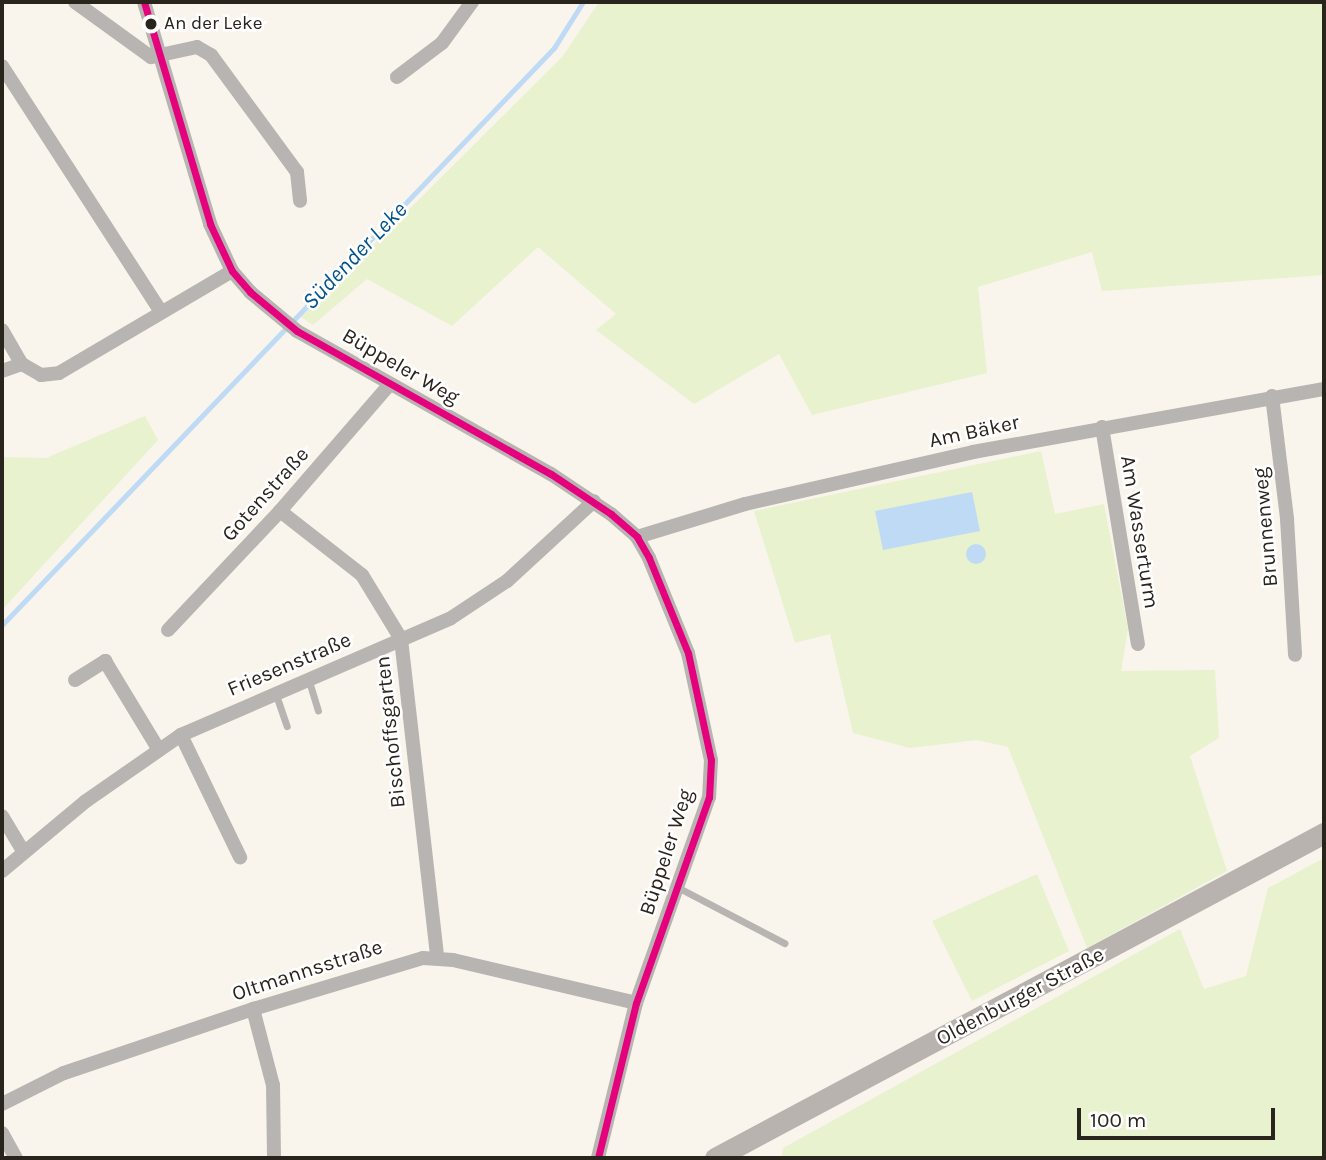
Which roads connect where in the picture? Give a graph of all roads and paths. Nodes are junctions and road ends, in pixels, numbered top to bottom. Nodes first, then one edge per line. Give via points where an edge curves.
1 (75, 2) edge
2 (144, 2) edge
3 (471, 2) edge
4 (161, 58) junction
5 (2, 66) edge
6 (397, 77) dead end
7 (300, 201) dead end
8 (232, 271) junction
9 (160, 310) junction
10 (2, 330) edge
11 (22, 364) junction
12 (2, 371) edge
13 (390, 384) junction
14 (1324, 389) edge
15 (1272, 396) junction
16 (1102, 427) junction
17 (593, 501) junction
18 (280, 511) junction
19 (637, 537) junction
20 (168, 630) dead end
21 (401, 639) junction
22 (1138, 644) dead end
23 (1295, 655) dead end
24 (307, 677) junction
25 (75, 680) dead end
26 (274, 691) junction
27 (318, 711) dead end
28 (287, 726) dead end
29 (181, 735) junction
30 (159, 750) junction
31 (2, 816) edge
32 (1324, 833) edge
33 (23, 850) junction
34 (240, 857) dead end
35 (2, 871) edge
36 (679, 888) junction
37 (784, 943) dead end
38 (437, 957) junction
39 (636, 1003) junction
40 (253, 1009) junction
41 (2, 1104) edge
42 (2, 1133) edge
43 (16, 1158) edge
44 (274, 1158) edge
45 (598, 1158) edge
46 (715, 1158) edge

1 - 4 street via 124,40
2 - 4 street, Büppeler Weg
3 - 6 street via 442,43
4 - 7 street via 197,47 211,55 297,172
4 - 8 street, Büppeler Weg via 210,224
5 - 9 street
8 - 9 street
8 - 13 street, Büppeler Weg via 279,318
9 - 11 street via 59,373 41,375
10 - 11 street
11 - 12 street
13 - 17 street, Büppeler Weg
13 - 18 street, Gotenstraße
14 - 15 street, Am Bäker
15 - 16 street, Am Bäker
15 - 23 street, Brunnenweg via 1287,519
16 - 19 street, Am Bäker via 784,494
16 - 22 street, Am Wasserturm
17 - 19 street, Büppeler Weg
17 - 21 street, Friesenstraße via 507,581 451,618
18 - 20 street, Gotenstraße
18 - 21 street, Bischoffsgarten via 362,575
19 - 36 street, Büppeler Weg via 688,653 712,760 709,797
21 - 24 street, Friesenstraße
21 - 38 street, Bischoffsgarten
24 - 26 street, Friesenstraße
24 - 27 lane
25 - 30 street via 105,661
26 - 28 lane
26 - 29 street, Friesenstraße
29 - 30 street, Friesenstraße
29 - 34 street
30 - 33 street, Friesenstraße
31 - 33 street
32 - 46 main road, Oldenburger Straße
33 - 35 street, Friesenstraße
36 - 37 lane
36 - 39 street, Büppeler Weg
38 - 39 street, Oltmannsstraße
38 - 40 street, Oltmannsstraße via 405,961
39 - 45 street, Büppeler Weg
40 - 41 street, Oltmannsstraße via 44,1080
40 - 44 street via 272,1086
42 - 43 street

